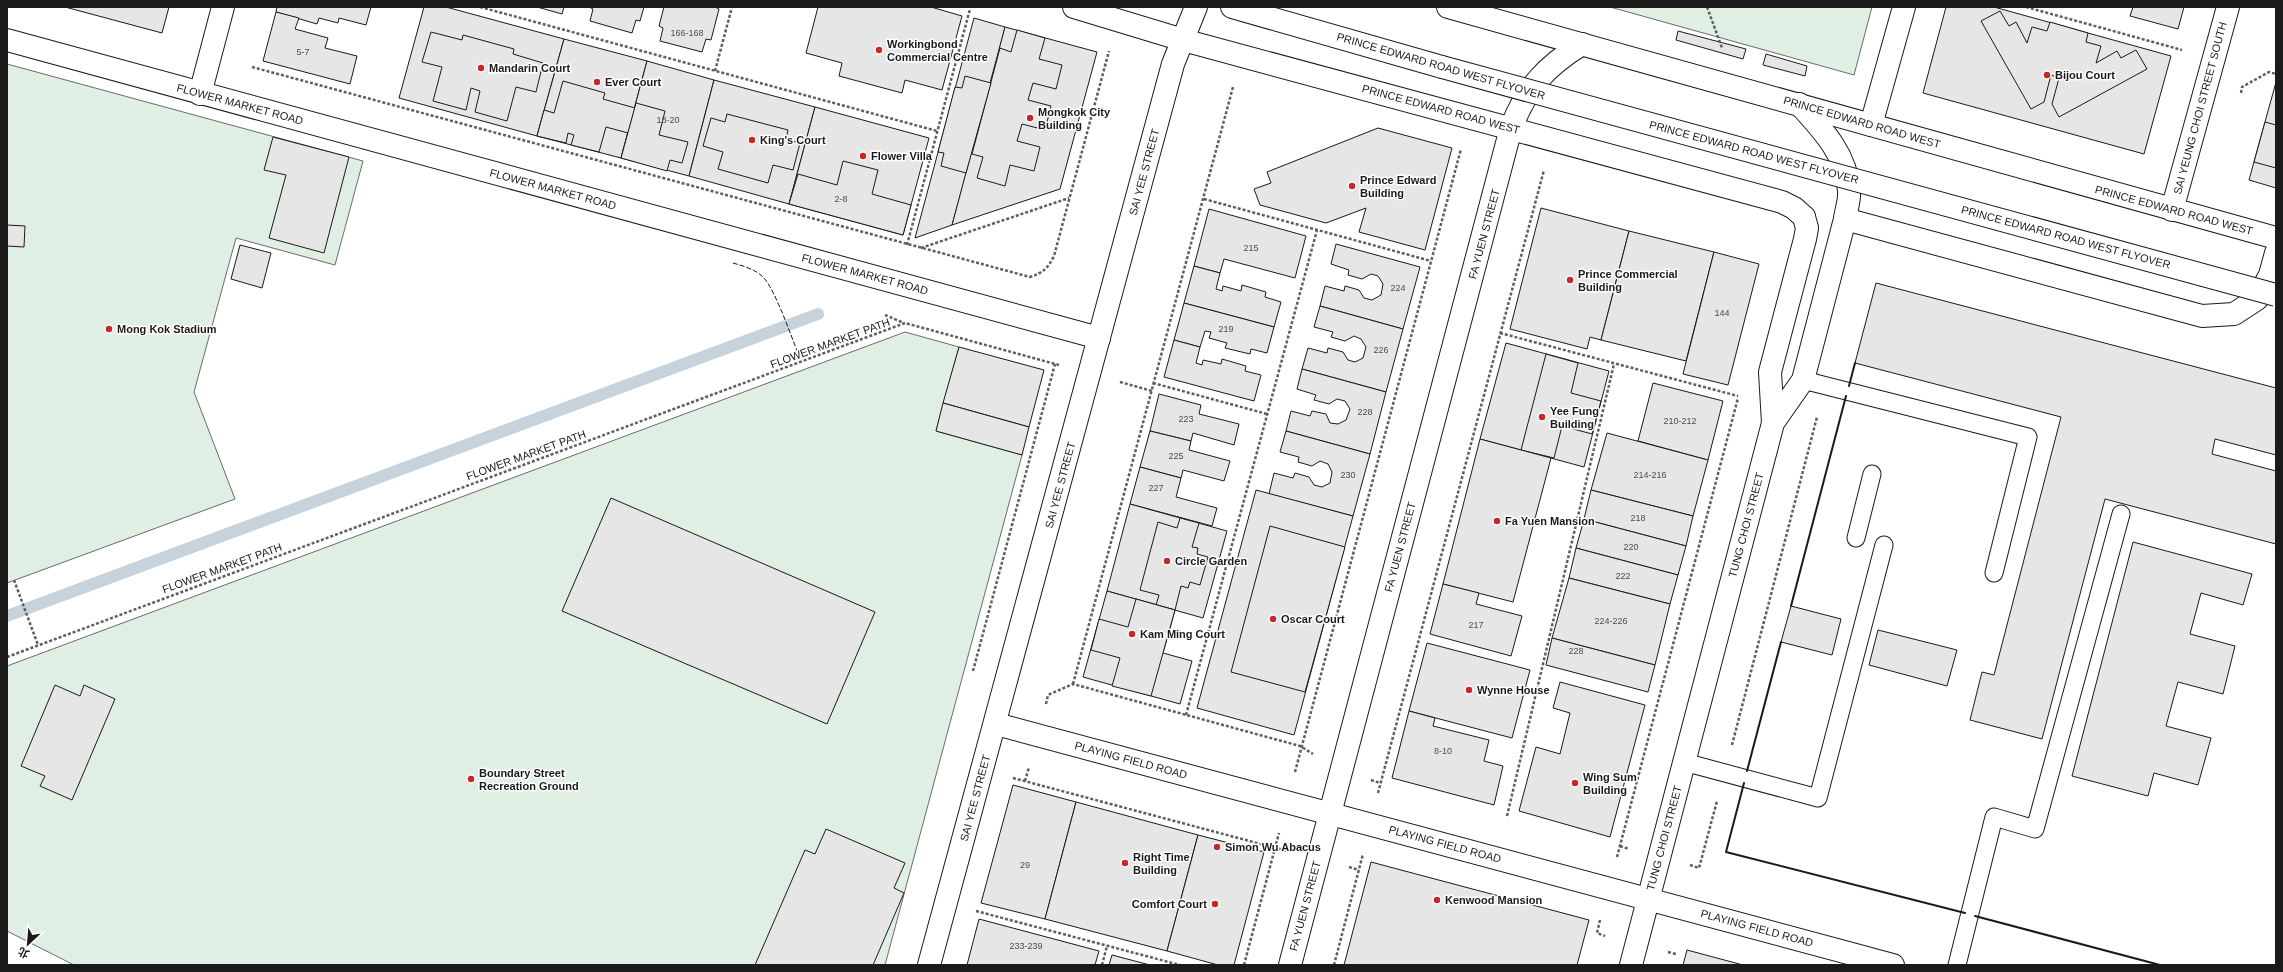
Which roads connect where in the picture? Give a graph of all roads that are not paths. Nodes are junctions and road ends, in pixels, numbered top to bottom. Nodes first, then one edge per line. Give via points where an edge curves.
1 (223, 7) edge
2 (1074, 7) edge
3 (1196, 7) edge
4 (1232, 7) edge
5 (1448, 7) edge
6 (1904, 7) edge
7 (2228, 7) edge
8 (7, 40) edge
9 (1183, 40) junction
10 (1582, 44) junction
11 (200, 94) junction
12 (1799, 104) junction
13 (1871, 124) junction
14 (1511, 128) junction
15 (2172, 210) junction
16 (1845, 219) junction
17 (2276, 238) edge
18 (2276, 253) edge
19 (2276, 295) edge
20 (1099, 338) junction
21 (1803, 380) junction
22 (1773, 423) junction
23 (1872, 474) dead end
24 (2121, 514) dead end
25 (1856, 538) dead end
26 (1884, 545) dead end
27 (1994, 573) dead end
28 (996, 724) junction
29 (1684, 762) junction
30 (1330, 814) junction
31 (1648, 899) junction
32 (929, 965) edge
33 (1290, 965) edge
34 (1631, 965) edge
35 (1893, 965) edge
36 (1957, 965) edge

1 - 11 street
2 - 9 street, PRINCE EDWARD ROAD WEST
3 - 9 street, SAI YEE STREET
4 - 19 street, PRINCE EDWARD ROAD WEST FLYOVER, bridge
5 - 10 street, PRINCE EDWARD ROAD WEST
6 - 13 street
7 - 15 street, SAI YEUNG CHOI STREET SOUTH
8 - 11 street, FLOWER MARKET ROAD
9 - 14 street, PRINCE EDWARD ROAD WEST
9 - 20 street, SAI YEE STREET via 1173,64
10 - 12 street, PRINCE EDWARD ROAD WEST
10 - 14 street, FA YUEN STREET via 1557,60 1535,81
11 - 20 street, FLOWER MARKET ROAD
12 - 13 street, PRINCE EDWARD ROAD WEST
12 - 16 street, TUNG CHOI STREET via 1824,130 1842,159 1850,192
13 - 15 street, PRINCE EDWARD ROAD WEST
14 - 22 street, PRINCE EDWARD ROAD WEST via 1782,202 1804,217 1807,228 1805,239 1770,372
14 - 30 street, FA YUEN STREET
15 - 17 street, PRINCE EDWARD ROAD WEST
16 - 18 street via 2202,316 2234,314 2257,299 2270,275
16 - 21 street, TUNG CHOI STREET
20 - 28 street, SAI YEE STREET
21 - 22 street, TUNG CHOI STREET
21 - 27 lane via 2028,437
22 - 29 street, TUNG CHOI STREET
23 - 25 lane
24 - 36 lane via 2035,829 1994,817
26 - 29 lane via 1818,798
28 - 30 street, PLAYING FIELD ROAD
28 - 32 street, SAI YEE STREET
29 - 31 street, TUNG CHOI STREET
30 - 31 street, PLAYING FIELD ROAD
30 - 33 street, FA YUEN STREET
31 - 34 street, TUNG CHOI STREET
31 - 35 street, PLAYING FIELD ROAD

